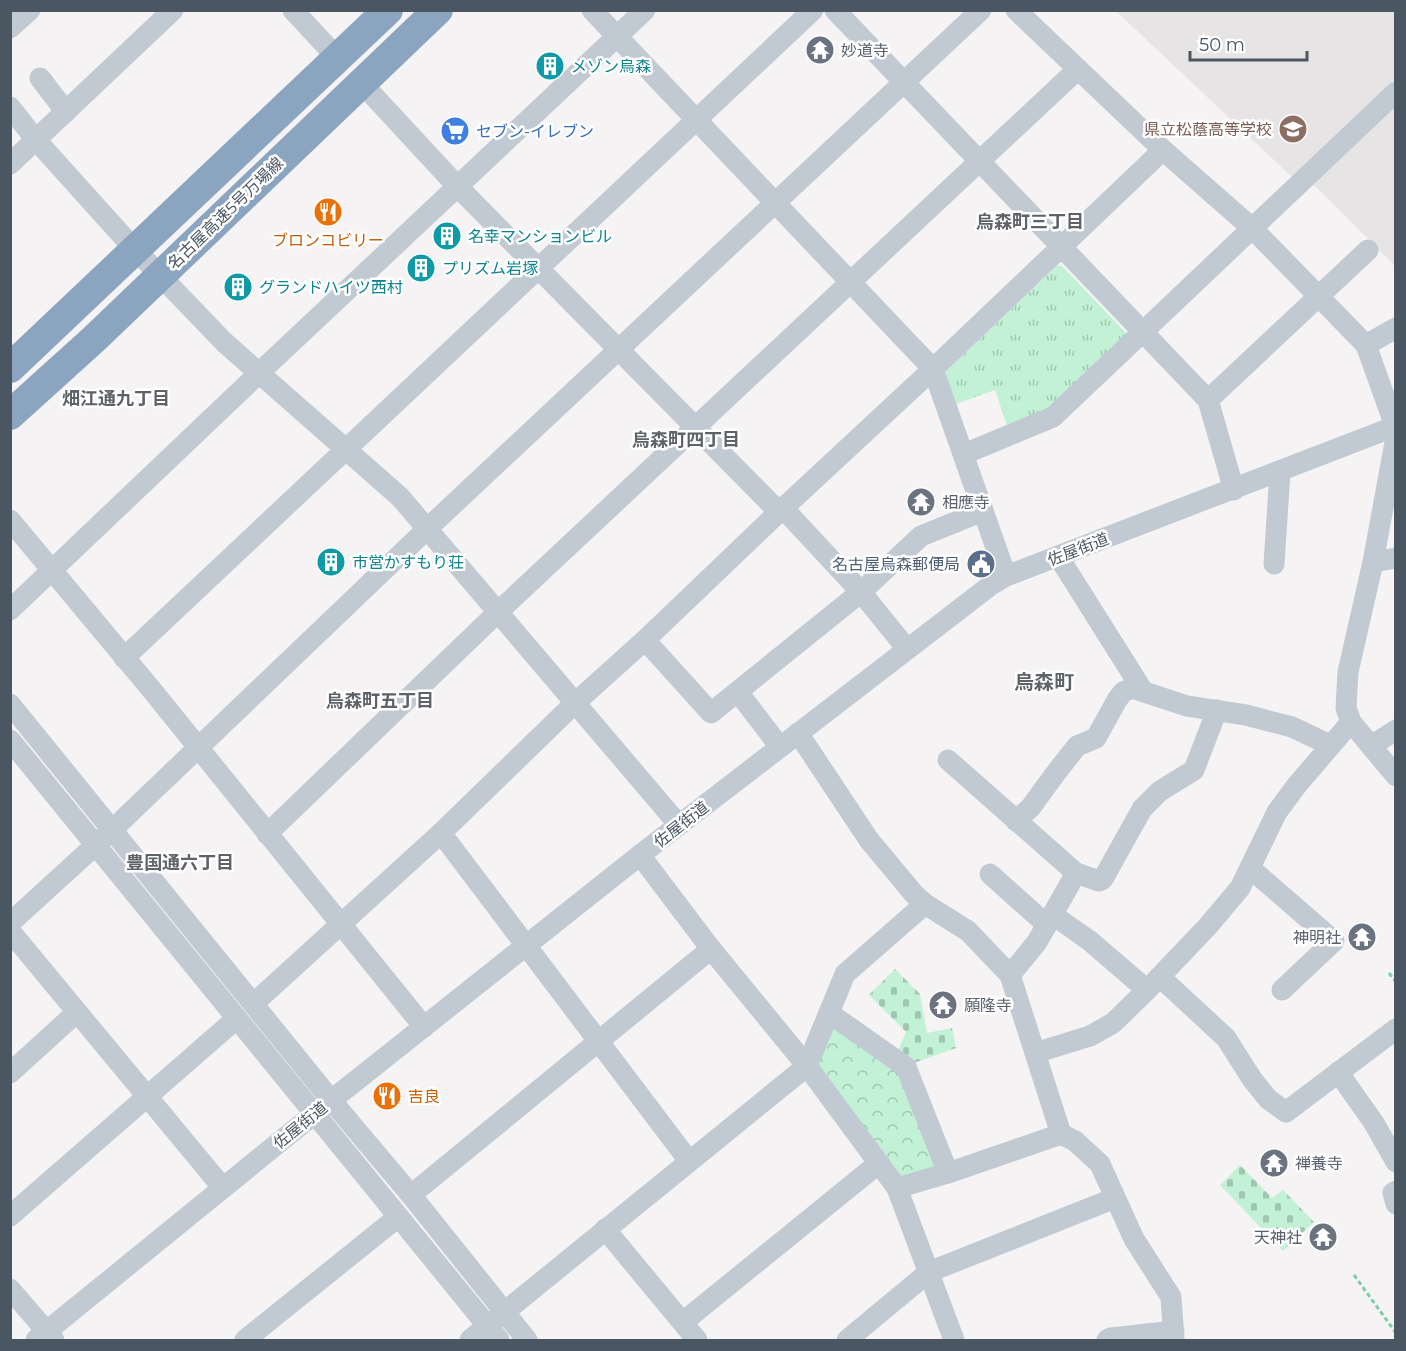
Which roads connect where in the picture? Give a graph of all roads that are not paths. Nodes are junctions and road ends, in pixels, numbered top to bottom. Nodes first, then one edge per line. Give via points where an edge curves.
1 (30, 10) edge
2 (173, 10) edge
3 (293, 10) edge
4 (388, 10) edge
5 (411, 10) edge
6 (424, 10) edge
7 (438, 10) edge
8 (592, 10) edge
9 (645, 10) edge
10 (813, 10) edge
11 (835, 10) edge
12 (981, 10) edge
13 (1016, 10) edge
14 (10, 28) edge
15 (618, 38) junction
16 (330, 50) dead end
17 (1078, 69) junction
18 (40, 78) dead end
19 (375, 78) junction
20 (903, 82) junction
21 (1395, 92) edge
22 (10, 107) edge
23 (66, 112) junction
24 (696, 120) junction
25 (36, 140) junction
26 (1163, 150) junction
27 (979, 161) junction
28 (10, 164) edge
29 (459, 187) junction
30 (774, 202) junction
31 (1253, 229) junction
32 (1061, 247) junction
33 (1368, 250) dead end
34 (539, 269) junction
35 (851, 283) junction
36 (1319, 296) junction
37 (1395, 328) edge
38 (1142, 331) junction
39 (1366, 345) junction
40 (619, 350) junction
41 (10, 368) edge
42 (933, 369) junction
43 (258, 374) junction
44 (10, 390) edge
45 (1208, 400) junction
46 (10, 416) edge
47 (1395, 426) edge
48 (696, 428) junction
49 (1395, 438) edge
50 (347, 449) junction
51 (964, 454) junction
52 (1280, 472) junction
53 (1234, 490) junction
54 (781, 510) junction
55 (983, 511) junction
56 (10, 520) edge
57 (428, 528) junction
58 (1058, 556) junction
59 (1395, 558) edge
60 (1373, 562) junction
61 (1274, 564) dead end
62 (52, 571) junction
63 (1006, 576) junction
64 (861, 592) junction
65 (10, 610) edge
66 (498, 612) junction
67 (645, 640) junction
68 (907, 649) junction
69 (124, 658) junction
70 (1143, 691) junction
71 (738, 692) junction
72 (575, 703) junction
73 (10, 704) edge
74 (1217, 710) junction
75 (1351, 722) junction
76 (1395, 730) edge
77 (798, 733) junction
78 (10, 740) edge
79 (1330, 745) junction
80 (1371, 746) junction
81 (196, 747) junction
82 (780, 747) junction
83 (948, 760) dead end
84 (1395, 776) edge
85 (1016, 821) junction
86 (679, 825) junction
87 (112, 830) junction
88 (441, 833) junction
89 (267, 834) junction
90 (95, 846) junction
91 (640, 855) junction
92 (1250, 868) junction
93 (1076, 873) junction
94 (990, 874) dead end
95 (925, 904) junction
96 (1050, 920) junction
97 (10, 923) edge
98 (342, 925) junction
99 (10, 932) edge
100 (528, 945) junction
101 (711, 949) junction
102 (1010, 975) junction
103 (1154, 984) junction
104 (1282, 990) dead end
105 (253, 1004) junction
106 (829, 1012) junction
107 (76, 1013) junction
108 (236, 1019) junction
109 (424, 1027) junction
110 (1395, 1029) edge
111 (598, 1040) junction
112 (1035, 1053) junction
113 (807, 1066) junction
114 (1338, 1072) junction
115 (10, 1073) edge
116 (147, 1096) junction
117 (322, 1107) junction
118 (1061, 1134) junction
119 (690, 1161) junction
120 (1395, 1162) edge
121 (879, 1163) junction
122 (948, 1173) junction
123 (223, 1188) junction
124 (897, 1188) junction
125 (1395, 1191) edge
126 (411, 1195) junction
127 (1115, 1198) junction
128 (1395, 1204) edge
129 (10, 1216) edge
130 (398, 1216) junction
131 (605, 1229) junction
132 (929, 1272) junction
133 (10, 1289) edge
134 (504, 1312) junction
135 (682, 1322) junction
136 (493, 1333) edge
137 (1174, 1336) edge
138 (46, 1338) edge
139 (245, 1341) edge
140 (470, 1341) edge
141 (527, 1341) edge
142 (698, 1341) edge
143 (847, 1341) edge
144 (954, 1341) edge
145 (1107, 1341) edge

1 - 14 street
2 - 23 street
3 - 16 street
4 - 41 highway, 名古屋高速5号万場線
5 - 44 highway
6 - 19 highway via 388,47
7 - 19 highway, 名古屋高速5号万場線
8 - 15 street
9 - 15 street
10 - 24 street
11 - 20 street
12 - 20 street
13 - 17 street
15 - 24 street
15 - 29 street
17 - 26 street
17 - 27 street
18 - 23 street
19 - 29 street
19 - 46 highway, 名古屋高速5号万場線
20 - 27 street
20 - 30 street
21 - 31 street
22 - 25 street
23 - 25 street
24 - 30 street
24 - 34 street
25 - 28 street
25 - 43 street via 167,284
26 - 31 street
26 - 32 street
27 - 32 street
27 - 35 street
29 - 34 street
29 - 43 street
30 - 35 street
30 - 40 street
31 - 36 street
31 - 38 street
32 - 38 street
32 - 42 street
33 - 36 street
34 - 40 street
34 - 50 street
35 - 42 street
35 - 48 street
36 - 39 street
36 - 45 street
37 - 39 street
38 - 45 street
38 - 51 street via 1053,417
39 - 47 street
40 - 48 street
40 - 57 street
42 - 51 street
42 - 54 street
43 - 50 street
43 - 62 street
45 - 53 street
47 - 52 street, 佐屋街道
48 - 54 street
48 - 66 street
49 - 60 street
50 - 57 street
50 - 69 street
51 - 55 street
52 - 53 street, 佐屋街道
52 - 61 street
53 - 58 street, 佐屋街道
54 - 64 street
54 - 67 street
55 - 63 street
55 - 64 street via 921,536
56 - 62 street
57 - 66 street
57 - 81 street
58 - 63 street, 佐屋街道
58 - 70 street
59 - 60 street
60 - 75 street via 1348,672 1346,708
62 - 65 street
62 - 69 street
63 - 68 street, 佐屋街道
64 - 68 street
64 - 71 street
66 - 72 street
66 - 89 street
67 - 71 street via 711,713
67 - 72 street
68 - 77 street, 佐屋街道
69 - 81 street
70 - 74 street via 1187,706
70 - 85 street via 1132,688 1123,692 1096,738 1077,746
71 - 82 street
72 - 86 street
72 - 88 street
73 - 87 street
74 - 79 street via 1292,727
74 - 93 street via 1194,770 1160,791 1142,808 1103,879
75 - 79 street
75 - 80 street
76 - 80 street
77 - 82 street, 佐屋街道
77 - 95 street via 869,840
78 - 90 street
79 - 92 street via 1276,812
80 - 84 street
81 - 87 street
81 - 89 street
82 - 86 street, 佐屋街道
83 - 85 street
85 - 93 street
86 - 91 street, 佐屋街道
87 - 90 street
87 - 105 street
88 - 98 street
88 - 100 street
89 - 98 street
90 - 97 street
90 - 108 street
91 - 100 street, 佐屋街道
91 - 101 street
92 - 103 street via 1240,888
92 - 104 street via 1334,941
93 - 96 street
94 - 96 street
95 - 102 street via 968,931
95 - 106 street via 845,974
96 - 102 street
96 - 103 street via 1090,941
98 - 105 street
98 - 109 street
99 - 107 street
100 - 109 street, 佐屋街道
100 - 111 street
101 - 111 street
101 - 113 street
102 - 112 street
103 - 112 street via 1113,1023 1090,1036
103 - 114 street via 1226,1038 1268,1099 1286,1112
105 - 117 street
106 - 113 street
106 - 122 street via 906,1067
107 - 115 street
107 - 116 street
108 - 116 street
108 - 117 street
109 - 117 street, 佐屋街道
110 - 114 street
111 - 119 street
111 - 126 street
112 - 118 street
113 - 119 street
113 - 121 street
114 - 120 street via 1374,1123
116 - 123 street
116 - 129 street
117 - 123 street, 佐屋街道
117 - 126 street
117 - 130 street
118 - 122 street
118 - 127 street via 1100,1164
119 - 131 street
121 - 124 street
121 - 135 street
122 - 124 street
123 - 138 street, 佐屋街道
124 - 132 street
125 - 128 street
126 - 134 street
127 - 132 street
127 - 137 street via 1134,1239 1171,1297
130 - 136 street
130 - 139 street
131 - 134 street
131 - 135 street
132 - 143 street
132 - 144 street
133 - 138 street
134 - 136 street
134 - 141 street
135 - 142 street
136 - 140 street
137 - 145 street

